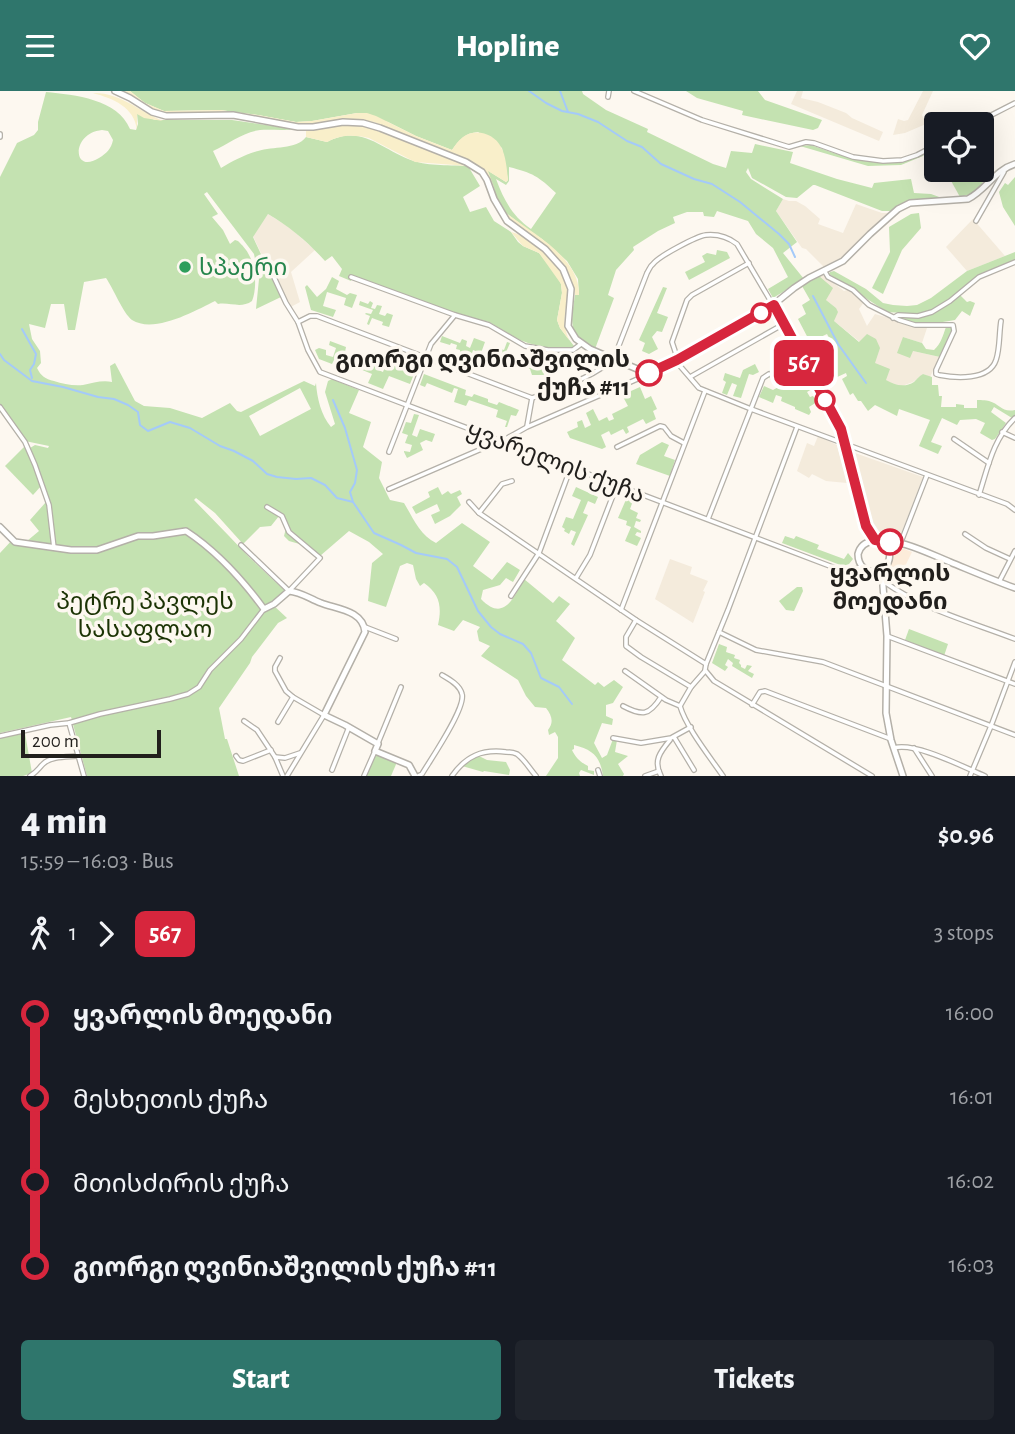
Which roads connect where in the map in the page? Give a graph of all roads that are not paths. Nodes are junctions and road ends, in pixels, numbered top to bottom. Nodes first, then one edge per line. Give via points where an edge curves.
1 (115, 91) edge
2 (609, 91) edge
3 (634, 91) edge
4 (608, 97) dead end
5 (1015, 103) edge
6 (994, 114) edge
7 (924, 151) edge
8 (1015, 164) edge
9 (1007, 166) junction
10 (976, 222) dead end
11 (266, 260) dead end
12 (1015, 262) edge
13 (749, 263) junction
14 (824, 270) junction
15 (351, 277) dead end
16 (774, 305) junction
17 (455, 315) junction
18 (893, 318) junction
19 (1001, 321) dead end
20 (298, 322) junction
21 (783, 324) junction
22 (581, 344) junction
23 (425, 356) junction
24 (614, 358) junction
25 (677, 360) junction
26 (649, 373) junction
27 (769, 375) dead end
28 (690, 377) junction
29 (705, 391) junction
30 (532, 397) junction
31 (407, 405) junction
32 (0, 407) edge
33 (751, 409) junction
34 (1015, 418) edge
35 (797, 426) junction
36 (527, 427) junction
37 (1002, 432) junction
38 (1015, 438) edge
39 (954, 439) dead end
40 (502, 441) junction
41 (684, 443) junction
42 (845, 445) junction
43 (617, 447) dead end
44 (389, 452) dead end
45 (989, 463) junction
46 (571, 467) junction
47 (927, 475) junction
48 (512, 481) dead end
49 (617, 485) junction
50 (389, 489) dead end
51 (979, 495) junction
52 (469, 502) dead end
53 (661, 502) junction
54 (267, 507) dead end
55 (1015, 510) edge
56 (479, 513) junction
57 (708, 519) junction
58 (866, 526) junction
59 (0, 527) edge
60 (965, 534) dead end
61 (755, 538) junction
62 (878, 540) junction
63 (866, 543) junction
64 (901, 544) junction
65 (241, 545) dead end
66 (54, 548) junction
67 (1015, 551) edge
68 (889, 552) junction
69 (539, 553) junction
70 (1010, 559) junction
71 (858, 560) junction
72 (862, 567) junction
73 (883, 569) junction
74 (843, 571) junction
75 (872, 572) junction
76 (576, 578) junction
77 (999, 582) junction
78 (883, 584) junction
79 (1015, 588) edge
80 (289, 591) junction
81 (511, 596) dead end
82 (264, 609) junction
83 (621, 610) junction
84 (636, 620) junction
85 (365, 627) junction
86 (719, 632) junction
87 (887, 636) junction
88 (396, 639) dead end
89 (1015, 639) edge
90 (280, 658) dead end
91 (1015, 662) edge
92 (706, 664) junction
93 (705, 670) junction
94 (625, 671) dead end
95 (442, 675) dead end
96 (1008, 682) junction
97 (1015, 684) edge
98 (886, 686) junction
99 (401, 687) dead end
100 (691, 687) junction
101 (293, 697) junction
102 (661, 697) junction
103 (752, 705) junction
104 (622, 706) dead end
105 (680, 706) junction
106 (324, 715) junction
107 (244, 721) dead end
108 (278, 722) dead end
109 (69, 723) junction
110 (991, 726) junction
111 (349, 727) junction
112 (691, 727) junction
113 (1015, 735) edge
114 (0, 736) edge
115 (673, 737) junction
116 (613, 738) dead end
117 (891, 740) junction
118 (378, 744) junction
119 (894, 748) junction
120 (914, 748) junction
121 (271, 750) junction
122 (375, 751) junction
123 (301, 753) junction
124 (78, 755) junction
125 (236, 756) dead end
126 (275, 757) junction
127 (332, 770) dead end
128 (598, 770) dead end
129 (694, 770) dead end
130 (866, 772) junction
131 (971, 773) edge
132 (660, 774) edge
133 (420, 775) edge
134 (32, 776) edge
135 (84, 776) edge
136 (285, 776) edge
137 (364, 776) edge
138 (452, 776) edge
139 (536, 776) edge
140 (600, 776) edge
141 (645, 776) edge
142 (723, 776) edge
143 (858, 776) edge
144 (872, 776) edge
145 (903, 776) edge
146 (932, 776) edge
147 (985, 776) edge

1 - 22 street via 166,116 233,115 298,127 363,123 466,162 482,172 507,221 563,269 571,289 568,326
2 - 4 street
3 - 7 street via 702,120 789,147 814,143 871,161 902,160
5 - 6 street
8 - 9 street
9 - 10 street
9 - 14 street via 968,199 910,203 898,209 843,261
11 - 20 street, ყვარელის ქუჩა
12 - 18 street via 979,277 932,312
13 - 16 street
13 - 24 street via 732,240 708,235 662,257 647,273
13 - 25 street via 690,297 673,337
14 - 16 street
14 - 18 street
15 - 17 street
16 - 21 street
16 - 25 street
17 - 22 street via 489,325 525,346 573,350
17 - 23 street
18 - 19 street via 915,325 953,325 936,372 954,378 983,373 994,365
20 - 23 street via 317,316
20 - 31 street, ყვარელის ქუჩა via 320,372
21 - 28 street
21 - 42 street via 838,423
22 - 24 street
23 - 30 street
23 - 31 street
24 - 26 street
24 - 30 street via 593,374
25 - 26 street
25 - 28 street
26 - 36 street
27 - 33 street
28 - 29 street
29 - 33 street
29 - 41 street
30 - 36 street
31 - 40 street, ყვარელის ქუჩა
31 - 44 street
32 - 66 street via 35,465 49,505
33 - 35 street
33 - 57 street
34 - 37 street
35 - 42 street
35 - 61 street
36 - 40 street
37 - 38 street
37 - 45 street
39 - 45 street
40 - 46 street, ყვარელის ქუჩა
40 - 50 street
41 - 43 street via 660,426
41 - 53 street
42 - 47 street
42 - 58 street
45 - 51 street
46 - 49 street, ყვარელის ქუჩა
46 - 69 street
47 - 51 street
47 - 64 street
48 - 56 street via 502,484
49 - 53 street, ყვარელის ქუჩა
49 - 76 street via 590,555
51 - 55 street
52 - 56 street
53 - 57 street, ყვარელის ქუჩა
53 - 83 street
54 - 80 street via 282,516 289,532 320,558
56 - 69 street
57 - 61 street, ყვარელის ქუჩა
58 - 62 street
58 - 63 street
59 - 66 street via 15,542
60 - 70 street
61 - 74 street, ყვარელის ქუჩა
61 - 86 street
62 - 63 street
62 - 64 street
62 - 68 street
63 - 71 street
64 - 68 street
64 - 77 street
65 - 80 street
66 - 82 street via 97,550 138,536 186,531 226,564
67 - 70 street
68 - 73 street
69 - 76 street
69 - 81 street
70 - 77 street
71 - 72 street
71 - 74 street
72 - 74 street
72 - 75 street
73 - 75 street
73 - 78 street
75 - 78 street
76 - 83 street
77 - 79 street
78 - 87 street
78 - 89 street
80 - 82 street
80 - 85 street via 351,613
82 - 109 street via 199,687 188,694
83 - 84 street
84 - 92 street
84 - 100 street via 625,637 626,646
85 - 88 street
85 - 106 street
86 - 92 street
86 - 98 street via 756,650 823,662
87 - 96 street
87 - 98 street
90 - 101 street via 275,671
91 - 96 street
92 - 93 street
93 - 100 street
93 - 103 street
94 - 102 street
95 - 133 street via 462,692 463,700
96 - 97 street
96 - 110 street
98 - 110 street
98 - 117 street
99 - 118 street
100 - 105 street
101 - 106 street
101 - 108 street
102 - 104 street via 649,711 634,712
102 - 105 street
103 - 117 street via 765,691
103 - 130 street
105 - 112 street
106 - 111 street
106 - 123 street
107 - 121 street
109 - 114 street
109 - 124 street
110 - 113 street
110 - 131 street
111 - 118 street
111 - 127 street
112 - 115 street
112 - 142 street
115 - 116 street via 641,743
115 - 129 street
115 - 132 street via 657,759
117 - 119 street
118 - 122 street
119 - 120 street
119 - 145 street
120 - 131 street
120 - 146 street
121 - 125 street via 243,761
121 - 126 street
122 - 133 street via 409,765
122 - 137 street
123 - 126 street
123 - 136 street
124 - 134 street via 44,763
124 - 135 street
126 - 136 street
128 - 140 street
130 - 143 street
130 - 144 street
131 - 147 street
132 - 141 street
138 - 139 street via 482,751 494,750 516,754

